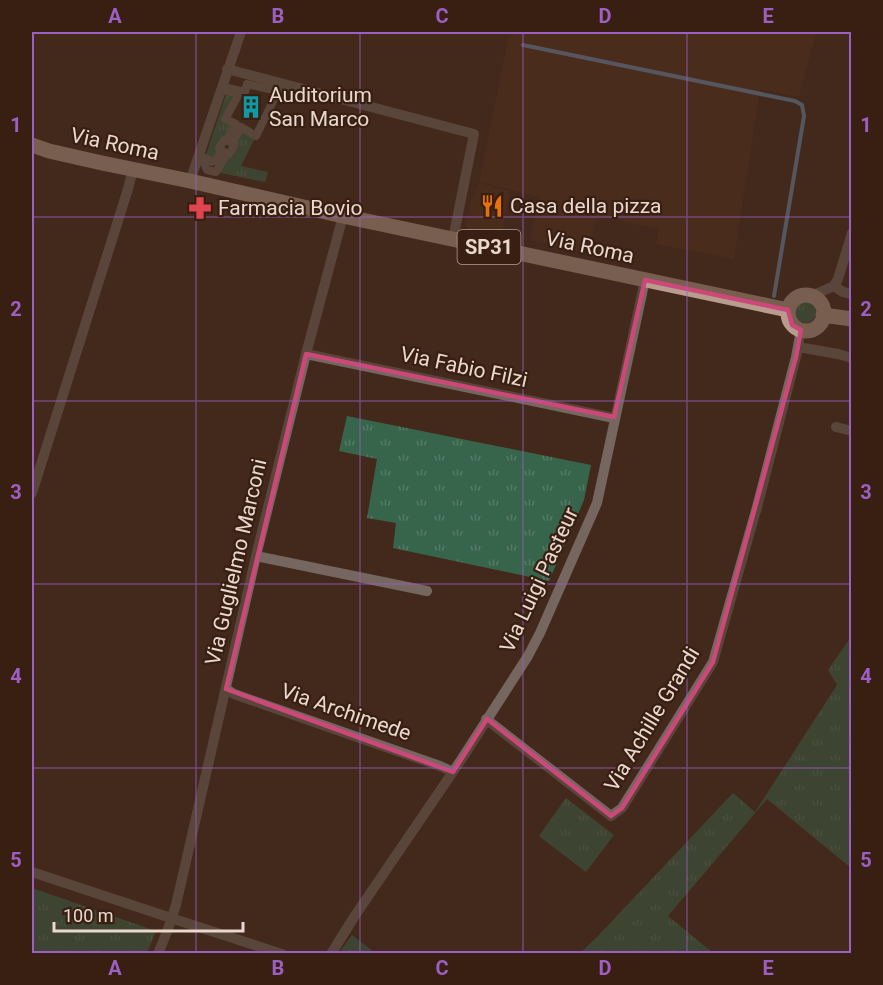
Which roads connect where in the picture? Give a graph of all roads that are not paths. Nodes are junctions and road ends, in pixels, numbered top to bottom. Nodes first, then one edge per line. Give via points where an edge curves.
1 (241, 32) edge
2 (227, 69) junction
3 (32, 145) edge
4 (205, 158) joint
5 (133, 169) junction
6 (190, 181) junction
7 (343, 216) junction
8 (852, 233) edge
9 (453, 239) junction
10 (645, 280) junction
11 (834, 286) junction
12 (852, 294) edge
13 (811, 296) junction
14 (788, 310) junction
15 (823, 315) junction
16 (852, 319) edge
17 (801, 330) junction
18 (798, 347) junction
19 (306, 354) junction
20 (852, 358) edge
21 (614, 418) junction
22 (836, 427) dead end
23 (852, 431) edge
24 (32, 493) edge
25 (256, 556) junction
26 (427, 591) dead end
27 (226, 689) junction
28 (486, 719) junction
29 (453, 772) junction
30 (32, 872) edge
31 (171, 918) junction
32 (158, 954) edge
33 (282, 954) edge
34 (331, 954) edge

1 - 2 street
2 - 6 street
2 - 9 street via 474,134
3 - 5 main road, Via Roma / SP31
4 - 4 street via 207,170 216,172 230,154 241,127 256,136 278,92 247,84 245,92 228,88 227,91 239,94 225,119 236,124 219,148 222,150 216,160
5 - 6 main road, Via Roma / SP31
5 - 24 street
6 - 7 main road, Via Roma / SP31
7 - 9 main road, Via Roma / SP31
7 - 19 street, Via Guglielmo Marconi
8 - 11 street
9 - 10 main road, Via Roma / SP31
10 - 14 main road, Via Roma / SP31
10 - 21 street, Via Luigi Pasteur
11 - 12 street
11 - 13 street
13 - 14 main road via 799,297
13 - 15 main road via 817,299
14 - 17 main road via 792,325
15 - 16 main road
15 - 17 main road via 818,326
17 - 18 street, Via Achille Grandi
18 - 20 street
18 - 28 street, Via Achille Grandi via 713,662 622,808 611,816
19 - 21 street, Via Fabio Filzi
19 - 25 street, Via Guglielmo Marconi
21 - 28 street, Via Luigi Pasteur via 597,502 540,633
22 - 23 street
25 - 26 street
25 - 27 street, Via Guglielmo Marconi
27 - 29 street, Via Archimede
27 - 31 street, Via Guglielmo Marconi
28 - 29 street, Via Luigi Pasteur
29 - 34 street, Via Luigi Pasteur
30 - 31 street
31 - 32 street, Via Guglielmo Marconi
31 - 33 street

